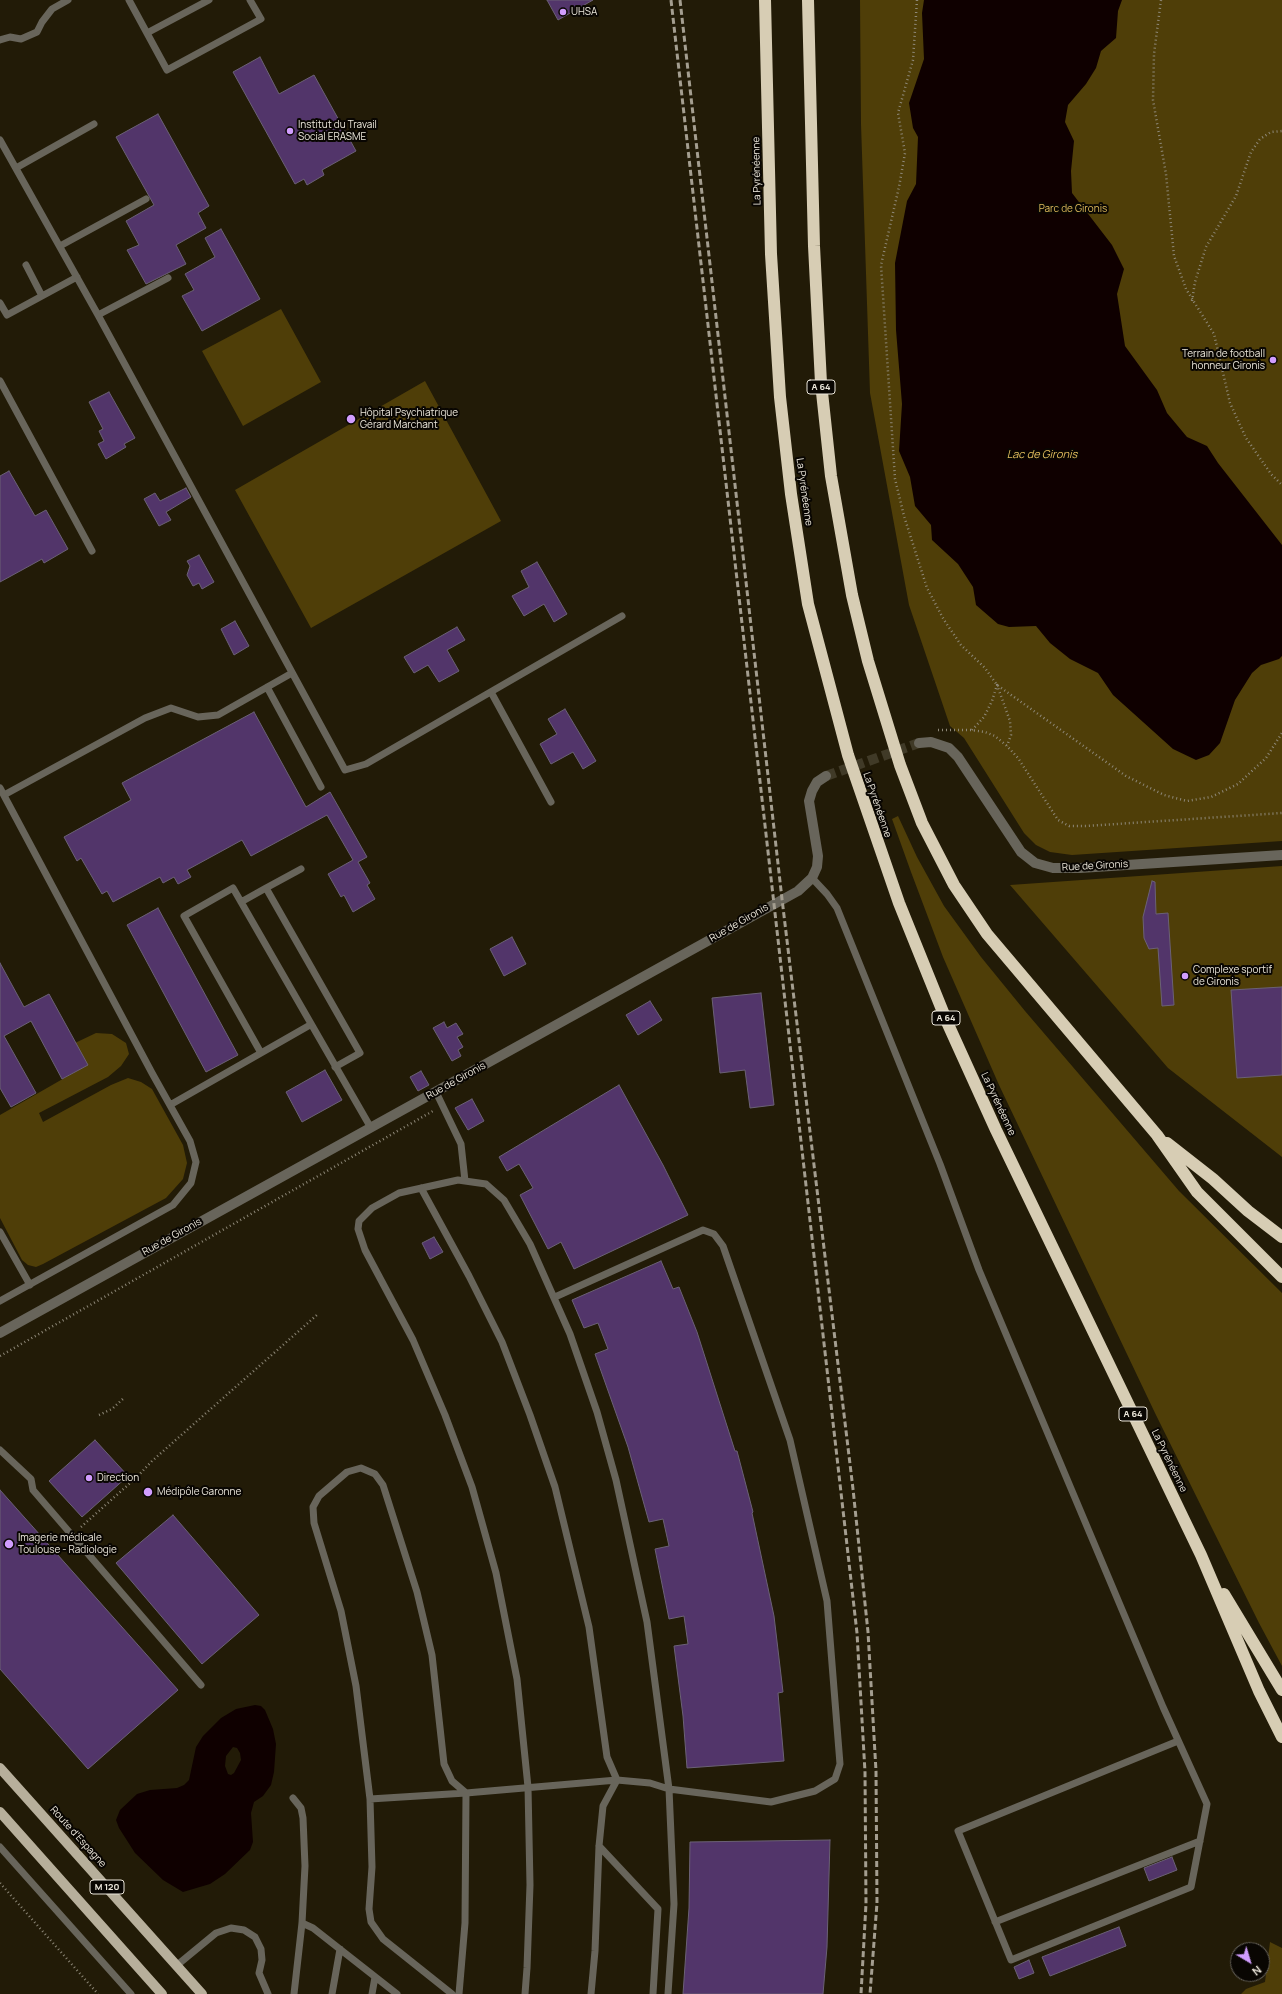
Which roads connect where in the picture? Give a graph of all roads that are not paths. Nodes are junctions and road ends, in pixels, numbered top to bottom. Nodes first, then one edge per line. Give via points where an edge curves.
1 (68, 0) edge
2 (129, 0) edge
3 (210, 0) edge
4 (250, 0) edge
5 (765, 0) edge
6 (808, 0) edge
7 (147, 34) junction
8 (0, 40) edge
9 (94, 124) dead end
10 (0, 140) edge
11 (16, 168) junction
12 (146, 199) dead end
13 (60, 246) junction
14 (26, 265) dead end
15 (77, 277) junction
16 (168, 278) dead end
17 (42, 296) junction
18 (0, 303) edge
19 (98, 315) junction
20 (0, 381) edge
21 (92, 551) dead end
22 (622, 616) dead end
23 (292, 673) junction
24 (267, 687) junction
25 (491, 692) junction
26 (919, 743) tunnel mouth
27 (826, 776) tunnel mouth
28 (321, 787) dead end
29 (0, 788) edge
30 (4, 795) junction
31 (552, 802) dead end
32 (1282, 855) edge
33 (301, 869) dead end
34 (812, 878) junction
35 (266, 888) junction
36 (241, 902) junction
37 (310, 1025) junction
38 (260, 1053) junction
39 (335, 1067) junction
40 (436, 1092) junction
41 (170, 1105) junction
42 (370, 1128) junction
43 (1157, 1135) junction
44 (465, 1181) junction
45 (421, 1188) junction
46 (0, 1232) edge
47 (1282, 1237) edge
48 (1282, 1277) edge
49 (30, 1285) junction
50 (554, 1297) junction
51 (0, 1301) edge
52 (0, 1333) edge
53 (0, 1450) edge
54 (1201, 1555) junction
55 (201, 1685) dead end
56 (1282, 1690) edge
57 (1282, 1737) edge
58 (1178, 1741) junction
59 (0, 1768) edge
60 (617, 1780) junction
61 (528, 1787) junction
62 (669, 1789) junction
63 (466, 1793) junction
64 (293, 1798) dead end
65 (370, 1799) junction
66 (0, 1812) edge
67 (1200, 1841) junction
68 (599, 1846) junction
69 (0, 1847) edge
70 (995, 1922) junction
71 (302, 1923) junction
72 (340, 1949) junction
73 (176, 1966) junction
74 (375, 1977) junction
75 (131, 1994) edge
76 (162, 1994) edge
77 (202, 1994) edge
78 (268, 1994) edge
79 (294, 1994) edge
80 (332, 1994) edge
81 (372, 1994) edge
82 (397, 1994) edge
83 (452, 1994) edge
84 (459, 1994) edge
85 (525, 1994) edge
86 (591, 1994) edge
87 (653, 1994) edge
88 (668, 1994) edge

1 - 8 lane via 52,9 37,32 21,39 10,37
2 - 7 lane
3 - 7 lane
4 - 7 lane via 261,19 167,70
5 - 54 highway, La Pyrénéenne / A 64 via 772,262 780,397 791,494 808,604 848,755 899,903 947,1022 996,1130
6 - 43 highway, A 64 via 814,246 821,383 831,476 852,595 872,676 900,765 922,823 954,885 987,934
9 - 11 lane
10 - 11 lane
11 - 13 lane
12 - 13 lane
13 - 15 lane
14 - 17 lane
15 - 17 lane
15 - 19 lane
16 - 19 lane
17 - 18 lane via 7,315
19 - 23 lane
20 - 21 lane
22 - 25 lane
23 - 24 lane
23 - 25 lane via 345,770 366,764
24 - 28 lane
24 - 30 lane via 218,715 198,717 171,708 145,718
25 - 31 lane
26 - 32 street, Rue de Gironis via 931,742 949,748 958,757 1021,852 1035,863 1053,868 1080,868
27 - 34 street via 817,782 809,801 818,856
29 - 30 lane
30 - 41 lane
33 - 35 lane
34 - 40 street, Rue de Gironis via 798,891
34 - 58 lane via 837,908 940,1164 979,1270
35 - 36 lane
35 - 39 lane via 360,1053
36 - 37 lane
36 - 38 lane via 233,888 184,916
37 - 38 lane
37 - 39 lane
38 - 41 lane
39 - 42 lane
40 - 42 street, Rue de Gironis
40 - 44 lane via 461,1144
41 - 49 lane via 190,1141 196,1162 191,1183 173,1205
42 - 52 street, Rue de Gironis
43 - 47 highway
43 - 48 highway via 1196,1192
44 - 45 lane via 458,1180
44 - 50 lane via 486,1184 504,1200 530,1244
45 - 60 lane via 470,1276 502,1342 555,1486 589,1627 607,1757
45 - 61 lane via 399,1193 372,1208 359,1221 358,1229 365,1250 413,1340 472,1487 496,1573 516,1672
46 - 49 lane
49 - 51 lane
50 - 62 lane via 570,1334 597,1412 616,1480 646,1622
50 - 62 lane via 704,1230 714,1234 723,1246 790,1440 826,1594 840,1764 835,1780 815,1791 770,1802
53 - 55 lane via 31,1480 33,1490
54 - 56 highway
54 - 57 highway via 1259,1691
58 - 67 lane via 1207,1804
58 - 70 lane via 958,1831
59 - 73 main road, Route d'Espagne / M 120
60 - 61 lane
60 - 62 lane via 650,1783
60 - 68 lane via 603,1806
61 - 63 lane
61 - 85 lane via 530,1885
62 - 88 lane via 674,1904
63 - 65 lane
63 - 65 lane via 452,1781 444,1764 432,1655 417,1592 383,1485 375,1474 361,1468 347,1472 319,1496 313,1506 314,1523 341,1611 356,1686
63 - 84 lane via 465,1923
64 - 71 lane via 301,1808 303,1818 305,1866
65 - 83 lane via 371,1922 383,1939
66 - 76 main road, M 120
67 - 70 lane
67 - 70 lane via 1191,1887 1011,1960
68 - 86 lane
68 - 87 lane via 658,1909
69 - 75 lane
71 - 72 lane via 313,1928
71 - 79 lane
72 - 74 lane
72 - 80 lane
73 - 77 main road, Route d'Espagne / M 120
73 - 78 lane via 216,1933 231,1928 244,1930 254,1937 261,1949 259,1973
74 - 81 lane
74 - 82 lane

